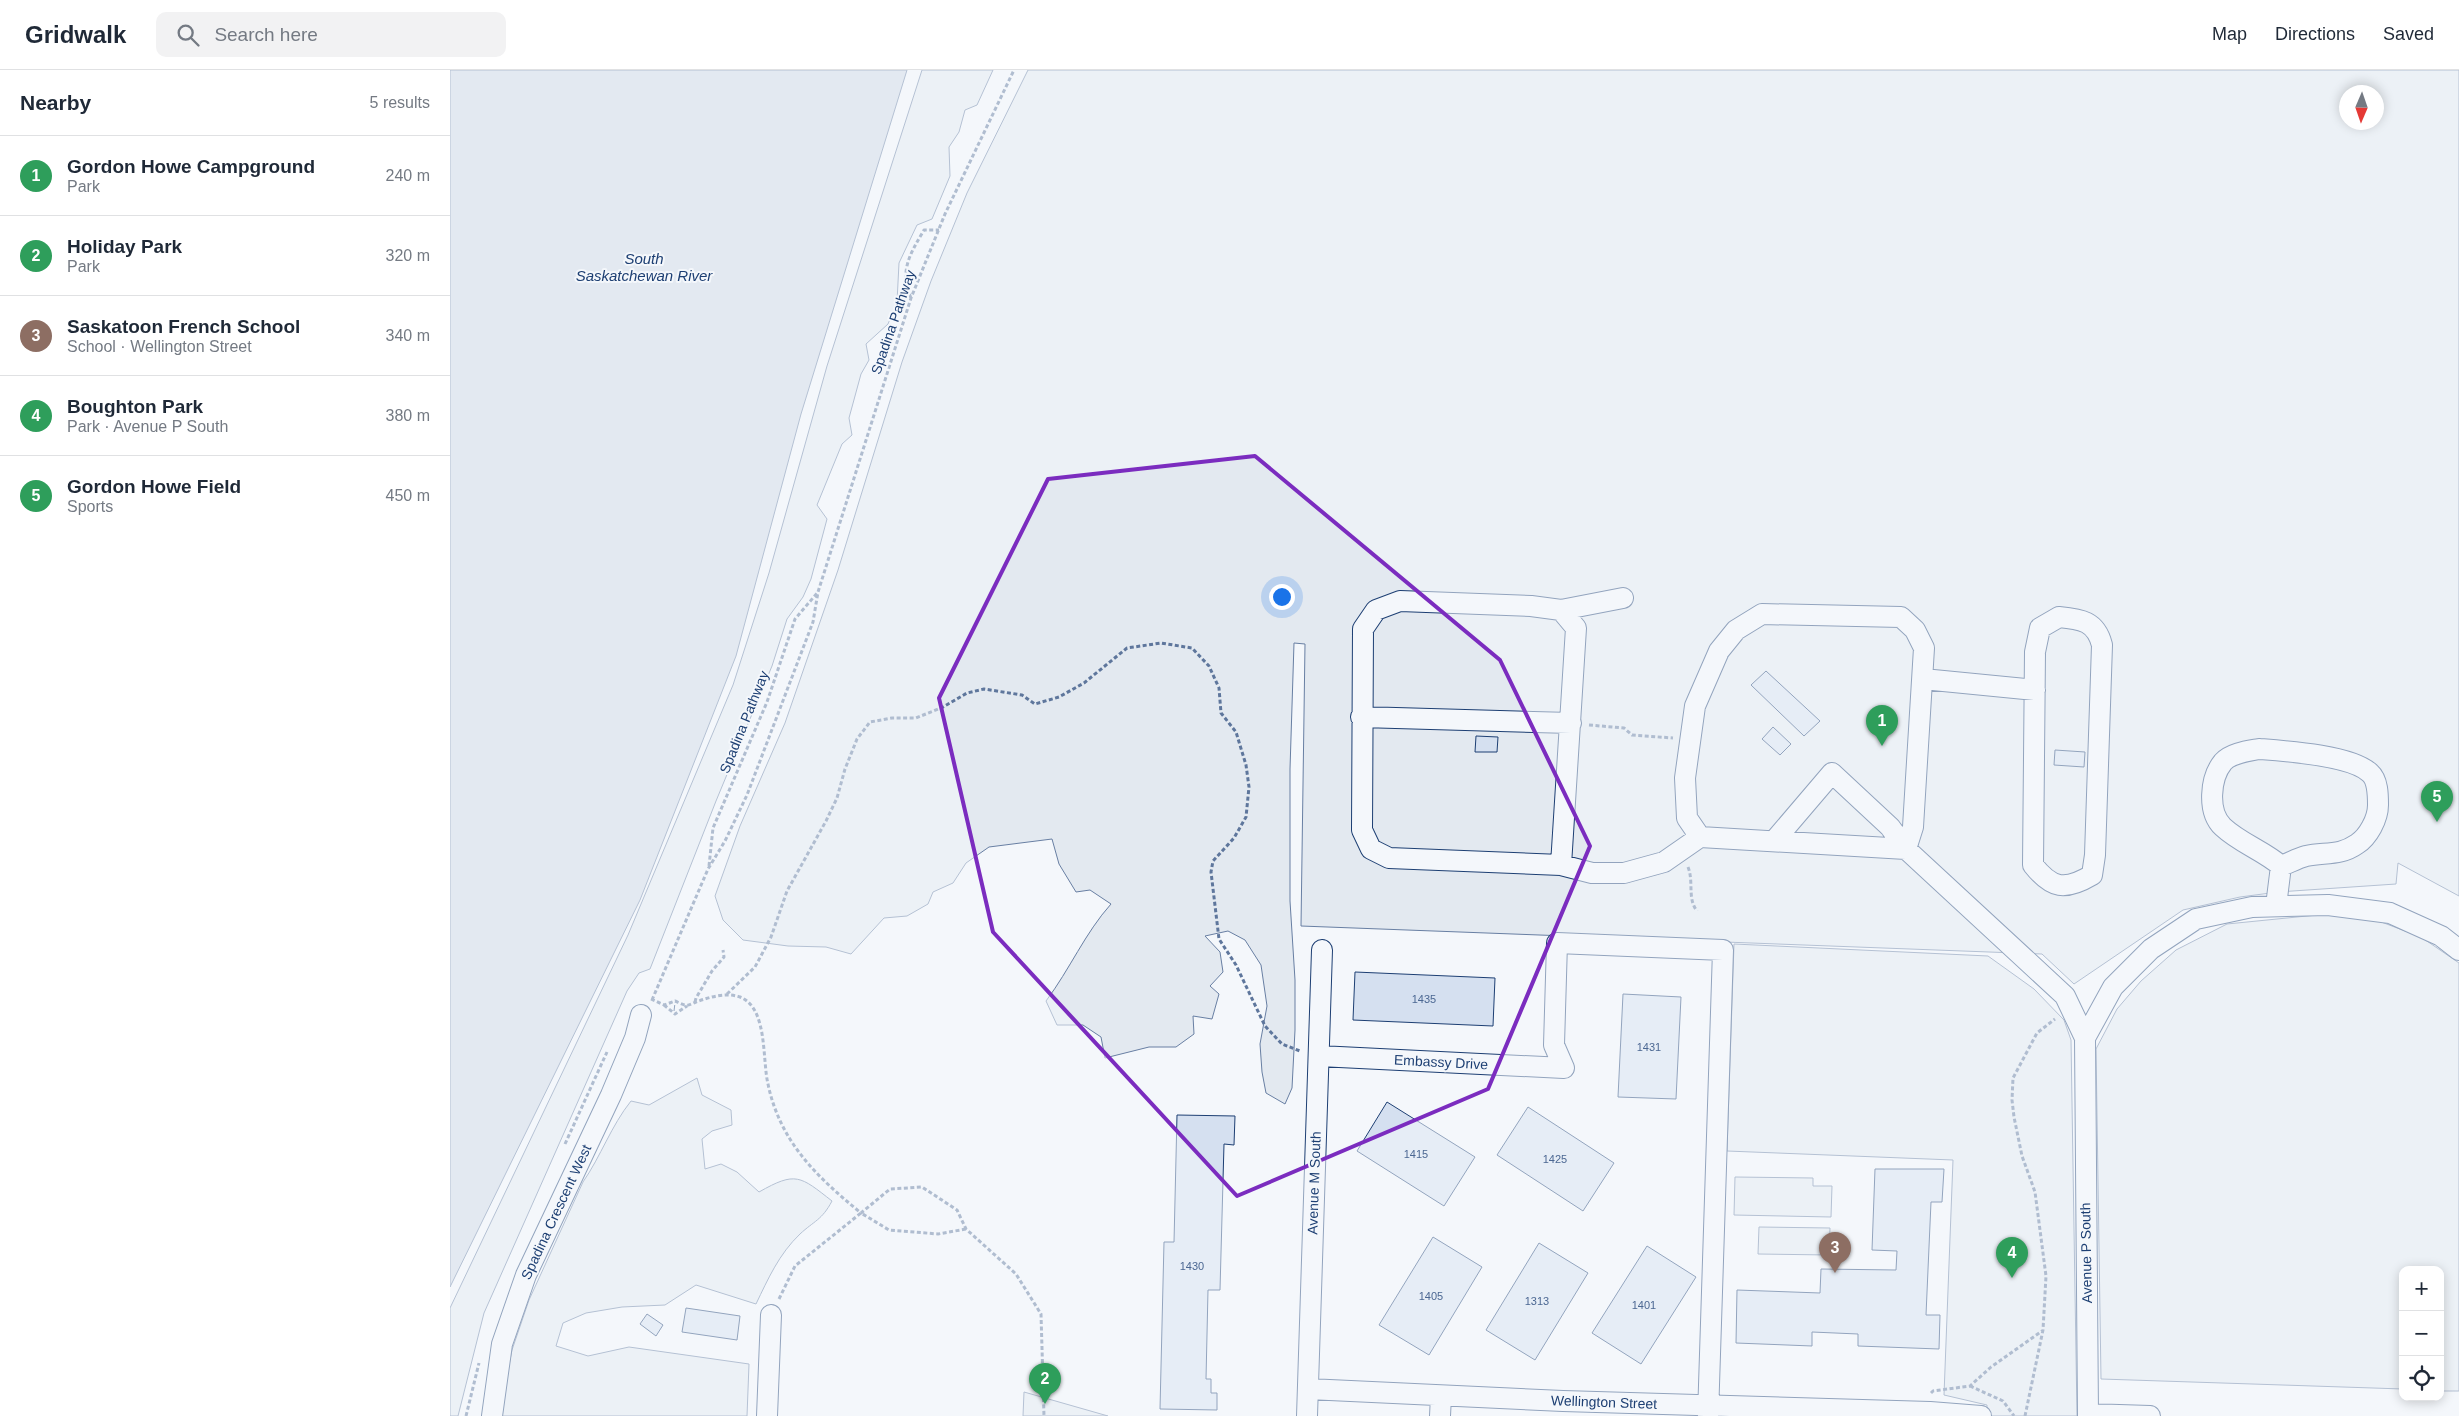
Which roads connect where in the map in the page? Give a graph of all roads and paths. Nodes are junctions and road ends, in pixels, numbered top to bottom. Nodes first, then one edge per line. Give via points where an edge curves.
1 (1014, 70) edge
2 (938, 230) junction
3 (911, 298) junction
4 (818, 592) junction
5 (1623, 598) dead end
6 (1561, 610) junction
7 (1923, 679) junction
8 (2035, 690) junction
9 (1361, 717) junction
10 (1571, 723) junction
11 (1691, 739) junction
12 (1700, 837) junction
13 (1774, 841) junction
14 (1682, 850) junction
15 (1906, 850) junction
16 (1561, 865) junction
17 (2281, 866) junction
18 (708, 869) junction
19 (2276, 906) junction
20 (1697, 911) dead end
21 (724, 950) dead end
22 (1322, 950) dead end
23 (2459, 950) edge
24 (726, 994) junction
25 (696, 1002) junction
26 (664, 1005) junction
27 (687, 1006) junction
28 (648, 1007) junction
29 (2071, 1009) junction
30 (2085, 1038) junction
31 (1309, 1057) junction
32 (861, 1213) junction
33 (966, 1229) junction
34 (772, 1315) joint
35 (2042, 1330) junction
36 (1970, 1386) junction
37 (1308, 1389) junction
38 (1441, 1396) junction
39 (1578, 1409) edge
40 (1709, 1410) edge
41 (1925, 1411) junction
42 (1847, 1412) edge
43 (2088, 1415) edge
44 (492, 1416) edge
45 (767, 1416) edge
46 (1044, 1416) edge
47 (1307, 1416) edge
48 (1440, 1416) edge
49 (1981, 1416) edge
50 (2014, 1416) edge
51 (2025, 1416) edge
52 (2150, 1416) edge

1 - 2 path, Spadina Pathway
2 - 3 path, Spadina Pathway
2 - 3 path via 924,230 904,272
3 - 4 path, Spadina Pathway
4 - 18 path, Spadina Pathway via 813,622 747,795
4 - 18 path, Spadina Pathway via 795,619 767,702 713,828
5 - 6 street
6 - 9 street via 1400,601 1376,610 1363,629
6 - 10 street via 1576,628
7 - 8 street
7 - 11 street via 1924,648 1915,630 1901,617 1762,614 1736,630 1719,651 1695,706
7 - 15 street via 1913,827
8 - 8 street via 2033,865 2042,877 2057,886 2076,885 2092,875 2095,855 2102,645 2099,634 2091,625 2079,619 2059,617 2040,628 2035,652
9 - 10 street
9 - 16 street via 1362,830 1371,849 1389,858
10 - 11 path via 1624,728 1632,734
10 - 16 street
11 - 12 street via 1685,778 1687,818
12 - 13 street
12 - 14 street
13 - 15 street
13 - 15 street via 1832,773 1890,827
14 - 16 street via 1664,862 1624,873 1592,873
14 - 20 path via 1691,873 1691,903
15 - 29 street via 2065,996
17 - 17 street via 2222,826 2214,808 2212,791 2224,760 2241,752 2259,749 2285,751 2342,760 2371,773 2378,790 2378,809 2372,826 2359,843 2341,853 2306,856
17 - 19 street
18 - 28 path, Spadina Pathway
19 - 23 street via 2328,905 2390,913 2441,936
19 - 30 street via 2252,907 2196,919 2151,949 2113,987
21 - 25 path via 724,957 712,971
22 - 31 street, Avenue M South
24 - 25 path
24 - 31 path via 755,967 771,937 787,890 837,798 857,739 870,722 916,718 967,693 984,689 1022,695 1035,704 1059,697 1084,683 1127,648 1161,644 1192,648 1209,666 1219,688 1221,713 1236,732 1246,765 1249,787 1246,816 1234,838 1212,861 1219,939 1236,965 1265,1026 1282,1044
24 - 32 path via 741,997 752,1006 761,1024 768,1085 777,1113 798,1153 819,1178
25 - 27 path
26 - 27 path via 675,1001
26 - 27 path via 675,1014
26 - 28 path
28 - 44 street, Spadina Crescent West via 611,1095 526,1275 502,1344
29 - 30 street
29 - 35 path via 2037,1033 2013,1078 2012,1100 2018,1138 2035,1192 2041,1226 2046,1276
30 - 43 street, Avenue P South
31 - 37 street, Avenue M South
31 - 40 street, Embassy Drive via 1564,1068 1554,1045 1557,943 1723,950
32 - 33 path via 889,1230 938,1234
32 - 33 path via 890,1190 922,1187 957,1210
32 - 34 path via 795,1266
33 - 46 path via 1016,1274 1040,1314
34 - 45 street
35 - 36 path via 1990,1366
35 - 51 path
36 - 41 path via 1933,1391
36 - 50 path via 2003,1400
37 - 38 street, Wellington Street
37 - 47 street, Avenue M South
38 - 39 street, Wellington Street
38 - 48 street
39 - 40 street, Wellington Street
40 - 42 street, Wellington Street
41 - 42 street, Wellington Street
41 - 49 street, Wellington Street
43 - 52 street

